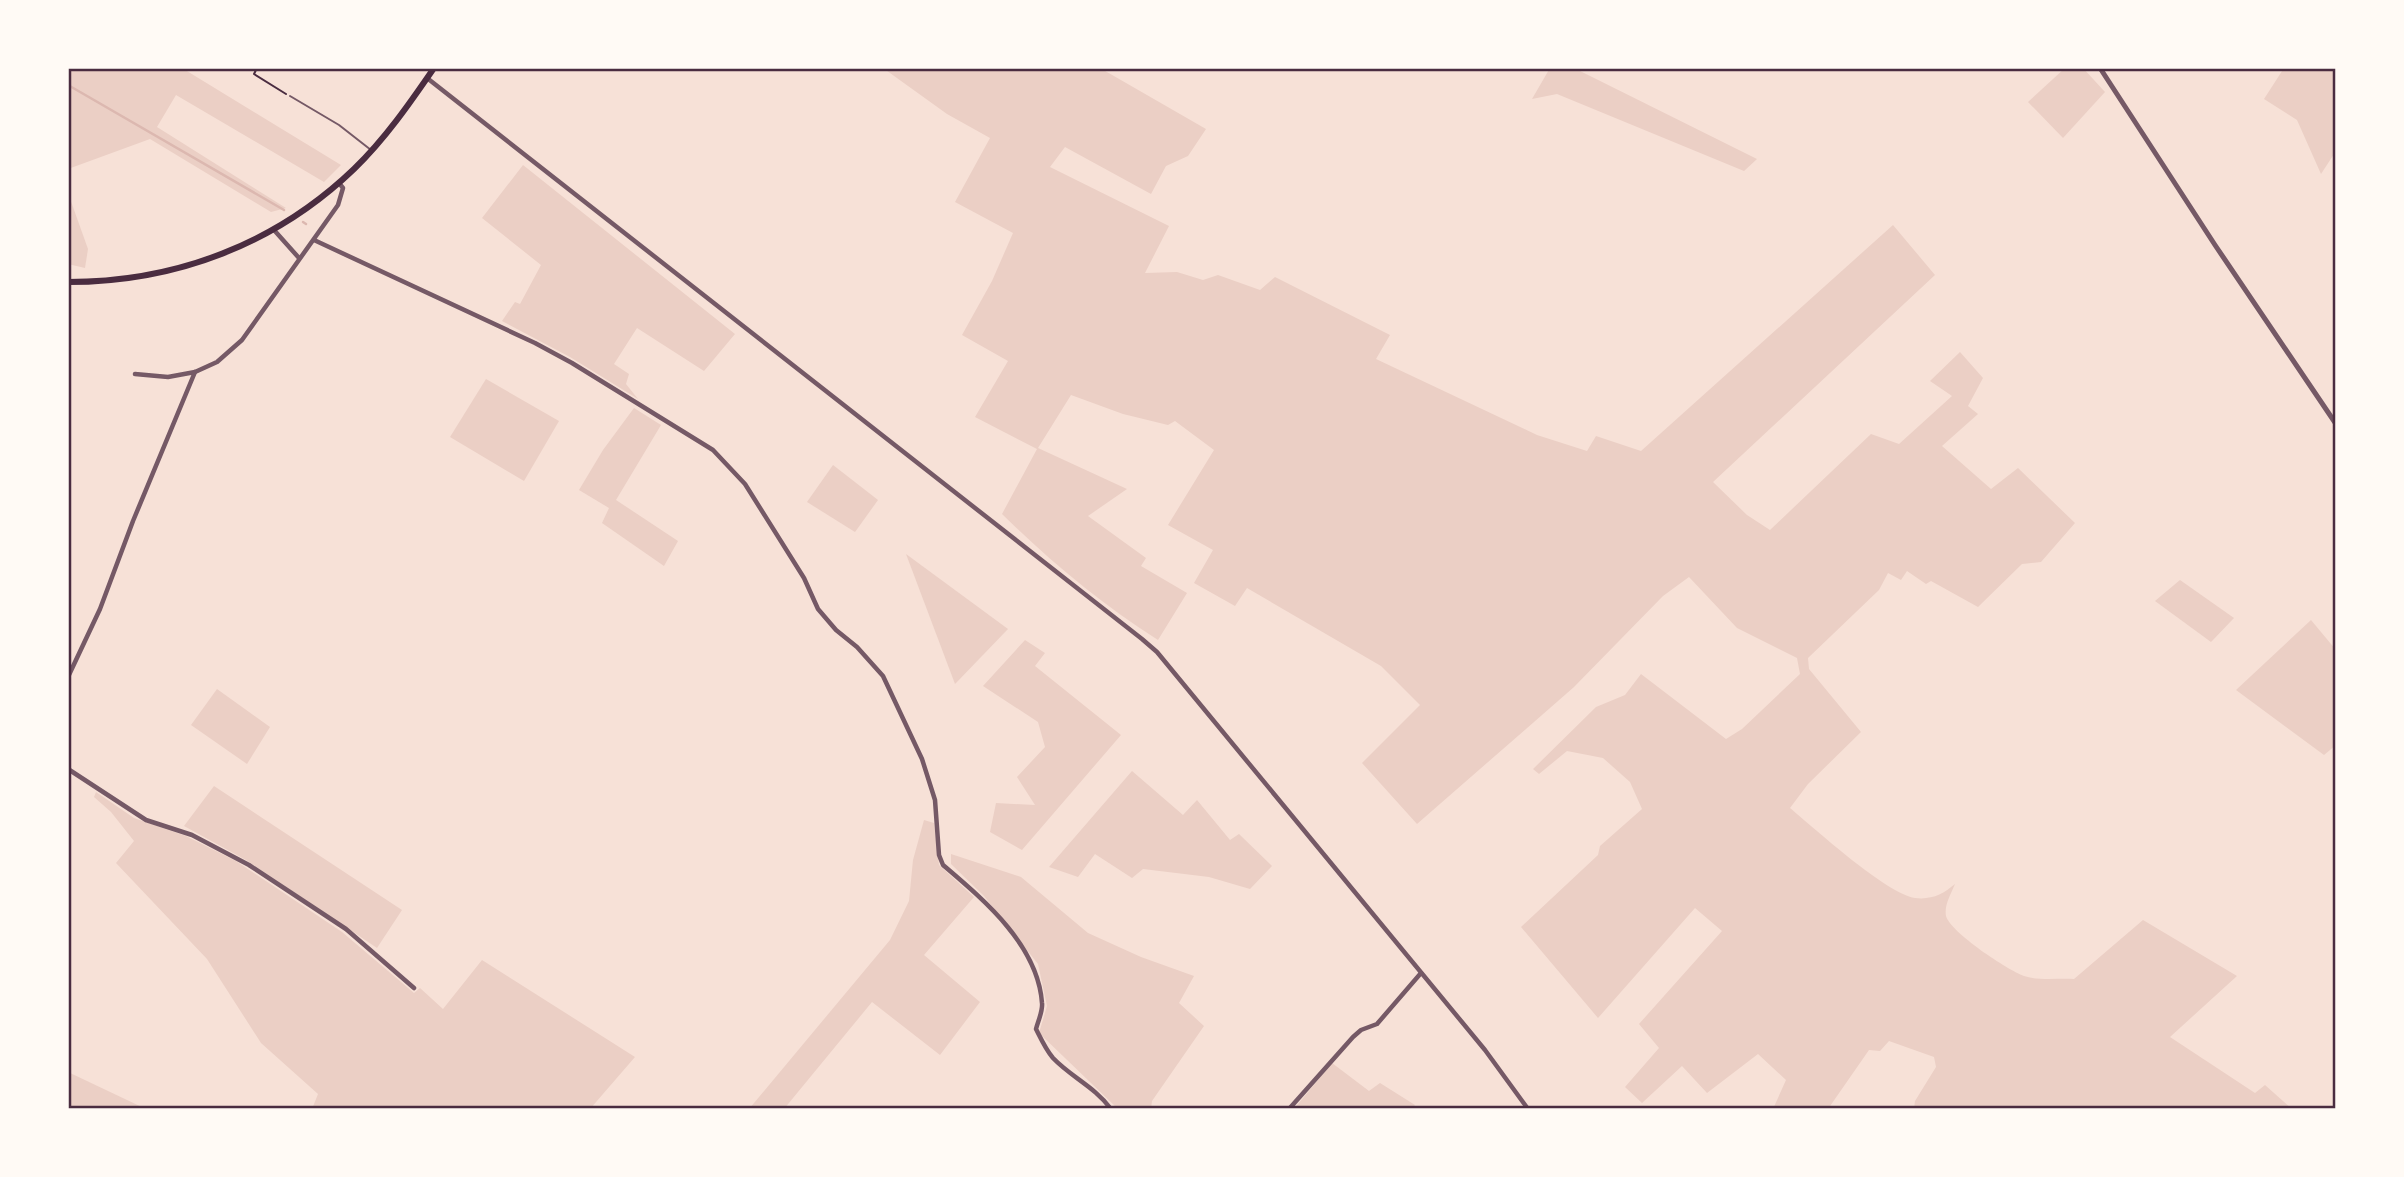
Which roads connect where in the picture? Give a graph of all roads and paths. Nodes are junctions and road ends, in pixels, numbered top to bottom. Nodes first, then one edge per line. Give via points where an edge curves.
1 (257, 68) edge
2 (434, 68) edge
3 (2100, 68) edge
4 (427, 78) junction
5 (290, 96) joint
6 (372, 151) junction
7 (339, 183) junction
8 (274, 230) junction
9 (314, 240) junction
10 (299, 258) junction
11 (68, 282) edge
12 (195, 372) junction
13 (135, 374) dead end
14 (2336, 424) edge
15 (68, 677) edge
16 (68, 769) edge
17 (1421, 973) junction
18 (414, 988) dead end
19 (1111, 1109) edge
20 (1290, 1109) edge
21 (1528, 1109) edge

1 - 5 path via 254,74
2 - 4 main road
3 - 14 street
4 - 6 main road
4 - 17 street via 1157,652
5 - 6 lane
6 - 7 main road
7 - 8 main road
7 - 9 street via 343,188 338,205
8 - 10 street
8 - 11 main road via 185,268 124,280
9 - 10 street
9 - 19 street via 572,363 713,450 745,484 818,610 883,676 922,759 935,800 943,865 993,911 1023,948 1042,1005 1036,1029 1051,1056 1096,1091
10 - 12 street via 242,341 218,362
12 - 13 street via 168,377
12 - 15 street
16 - 18 street via 146,820 192,835 249,865 346,929
17 - 20 street via 1377,1024 1353,1037
17 - 21 street

